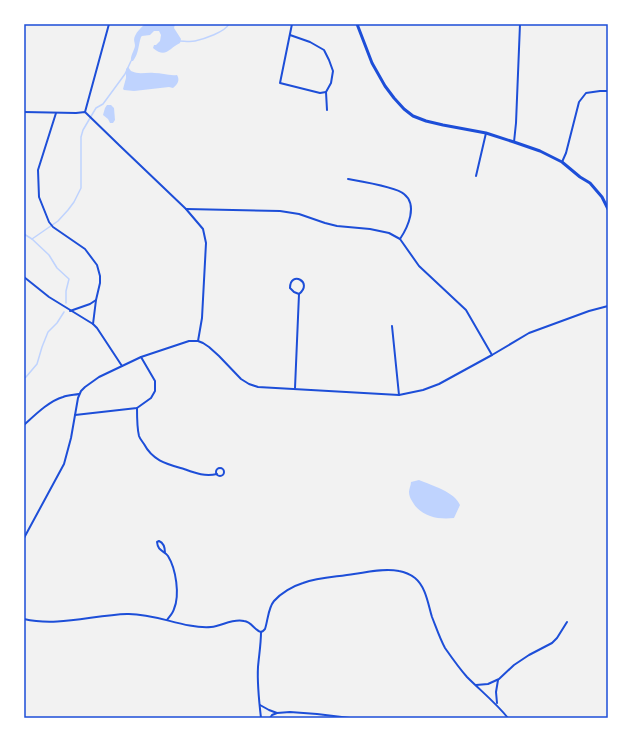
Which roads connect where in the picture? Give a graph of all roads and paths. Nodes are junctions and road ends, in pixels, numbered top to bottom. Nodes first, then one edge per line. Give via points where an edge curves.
1 (109, 24) edge
2 (292, 24) edge
3 (357, 24) edge
4 (520, 24) edge
5 (290, 35) junction
6 (608, 91) edge
7 (326, 92) junction
8 (326, 110) dead end
9 (24, 112) edge
10 (85, 112) junction
11 (56, 113) junction
12 (486, 133) junction
13 (514, 142) junction
14 (562, 162) junction
15 (476, 176) dead end
16 (348, 179) dead end
17 (186, 209) junction
18 (608, 209) edge
19 (400, 239) junction
20 (24, 277) edge
21 (299, 294) junction
22 (96, 300) junction
23 (608, 306) edge
24 (70, 311) junction
25 (93, 324) junction
26 (392, 326) dead end
27 (198, 341) junction
28 (492, 355) junction
29 (141, 357) junction
30 (122, 366) junction
31 (295, 388) junction
32 (79, 394) junction
33 (399, 395) junction
34 (136, 408) junction
35 (75, 416) junction
36 (24, 425) edge
37 (217, 474) dead end
38 (24, 538) edge
39 (165, 553) junction
40 (24, 619) edge
41 (167, 620) junction
42 (567, 622) dead end
43 (261, 632) junction
44 (499, 679) junction
45 (476, 684) junction
46 (497, 704) junction
47 (260, 705) junction
48 (277, 713) junction
49 (261, 718) edge
50 (270, 718) edge
51 (350, 718) edge
52 (507, 718) edge

1 - 10 street
2 - 5 street
3 - 12 main road via 372,64 385,86 404,109 426,121
4 - 13 street
5 - 7 street via 324,50 333,71
5 - 7 street via 280,83
6 - 14 street via 592,91 582,97
7 - 8 street
9 - 11 street
10 - 11 street
10 - 17 street
11 - 22 street via 38,170 39,196 53,227 85,248 96,265 100,276
12 - 13 main road
12 - 15 street
13 - 14 main road
14 - 18 main road via 590,183
16 - 19 street via 396,189 404,194 410,201 411,212
17 - 19 street via 280,211 337,226 388,233
17 - 27 street via 203,229 206,243 202,318
19 - 28 street via 419,266 466,310
20 - 24 street
21 - 21 street via 304,284 296,278 290,283 290,288
21 - 31 street
22 - 24 street
22 - 25 street
23 - 28 street via 529,333
24 - 25 street
25 - 30 street
26 - 33 street
27 - 29 street via 189,341
27 - 31 street via 209,347 249,384 258,387
28 - 33 street via 439,384
29 - 30 street
29 - 34 street via 155,381 155,391 151,398
30 - 32 street via 98,377
31 - 33 street
32 - 35 street
32 - 36 street via 64,396 51,402
34 - 35 street
34 - 37 street via 139,435 153,456 169,465 202,475
35 - 38 street via 64,464
39 - 39 street via 162,542 157,542 159,549
39 - 41 street via 172,564 177,590 175,608
40 - 41 street via 51,622 128,614
41 - 43 street via 195,627 212,627 242,620 251,623
42 - 44 street via 552,643 514,665
43 - 45 street via 265,629 274,601 299,584 382,570 400,571 410,575 420,584 445,647 464,673
43 - 47 street via 258,668
44 - 45 street via 488,684
44 - 46 street
45 - 46 street
46 - 52 street
47 - 48 street
47 - 49 street
48 - 50 street
48 - 51 street

